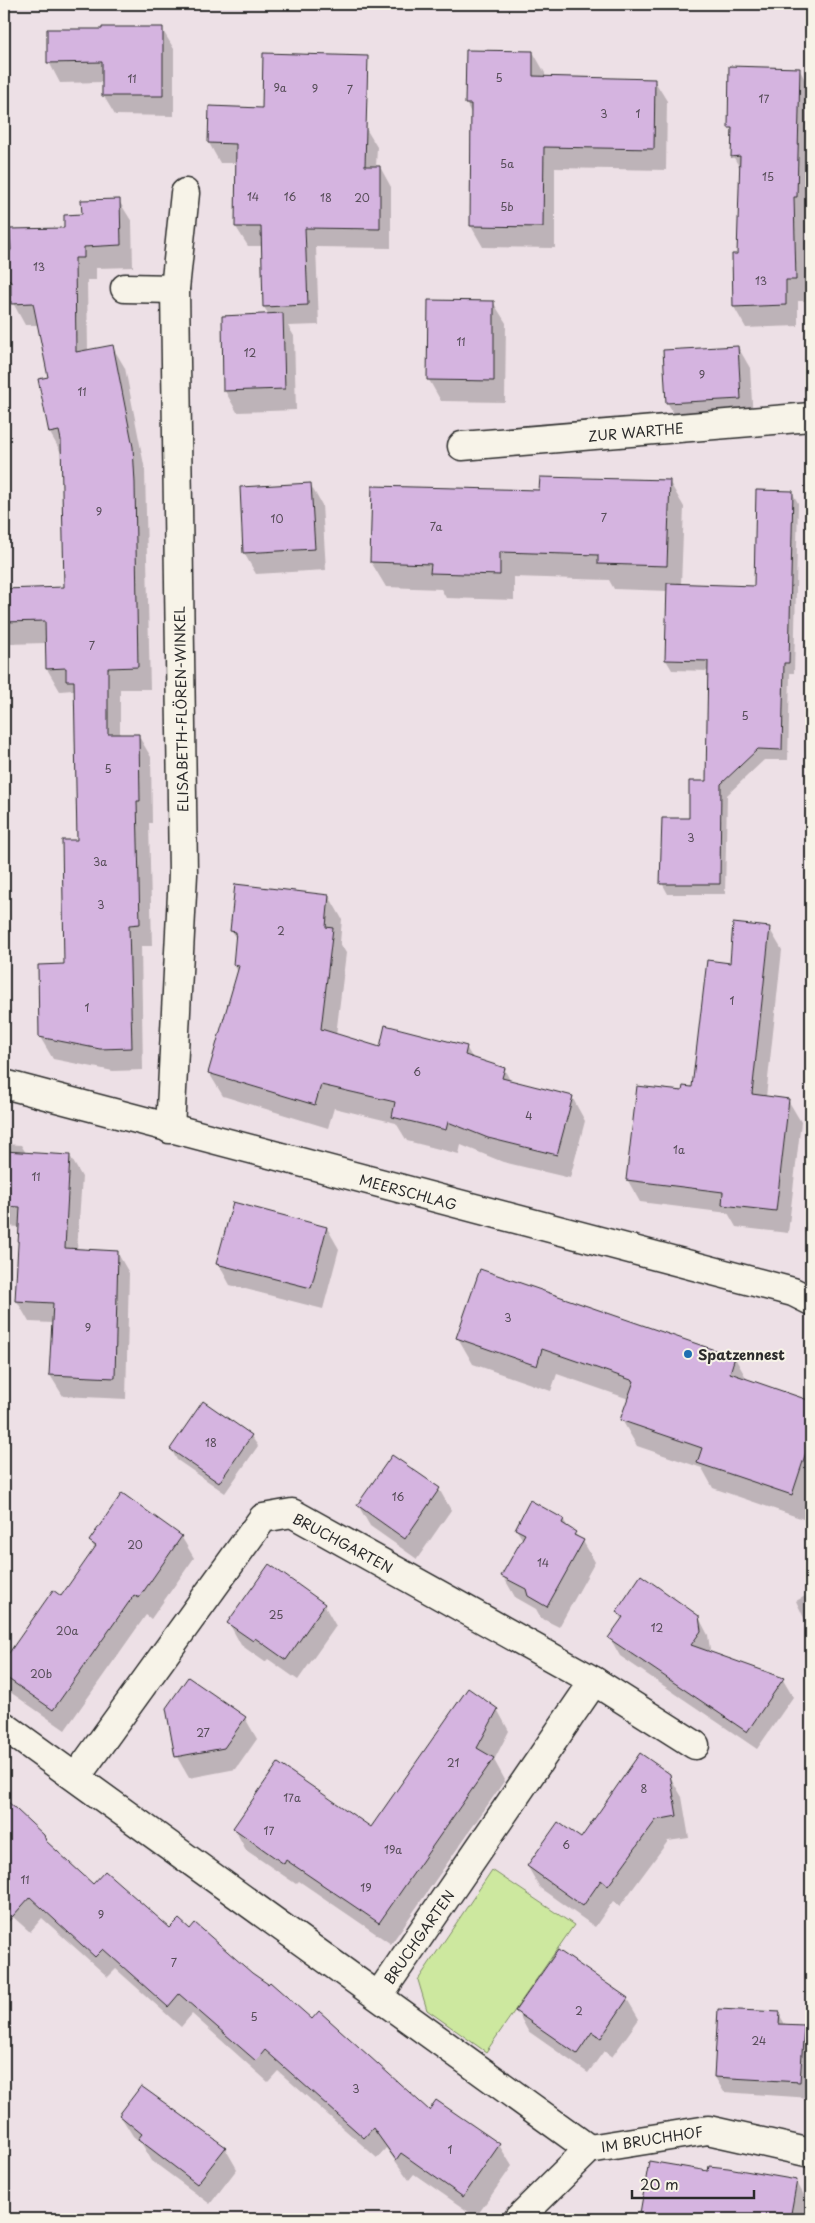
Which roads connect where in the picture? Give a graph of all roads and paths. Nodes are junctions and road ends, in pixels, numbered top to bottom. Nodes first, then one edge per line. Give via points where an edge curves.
1 (184, 193) dead end
2 (125, 288) dead end
3 (175, 289) junction
4 (811, 417) edge
5 (462, 446) dead end
6 (4, 1084) edge
7 (170, 1129) junction
8 (811, 1301) edge
9 (594, 1681) junction
10 (4, 1726) edge
11 (695, 1745) dead end
12 (76, 1777) junction
13 (379, 1995) junction
14 (590, 2149) junction
15 (811, 2153) edge
16 (518, 2219) edge

1 - 3 street, ELISABETH-FLÖREN-WINKEL
2 - 3 street
3 - 7 street, ELISABETH-FLÖREN-WINKEL via 183,874
4 - 5 street, ZUR WARTHE
6 - 7 street, MEERSCHLAG
7 - 8 street, MEERSCHLAG via 792,1292
9 - 11 street, BRUCHGARTEN
9 - 12 street, BRUCHGARTEN via 292,1513 263,1518
9 - 13 street, BRUCHGARTEN
10 - 12 street, BRUCHGARTEN
12 - 13 street, BRUCHGARTEN
13 - 14 street, BRUCHGARTEN
14 - 15 street, IM BRUCHHOF via 708,2130
14 - 16 street, IM BRUCHHOF

